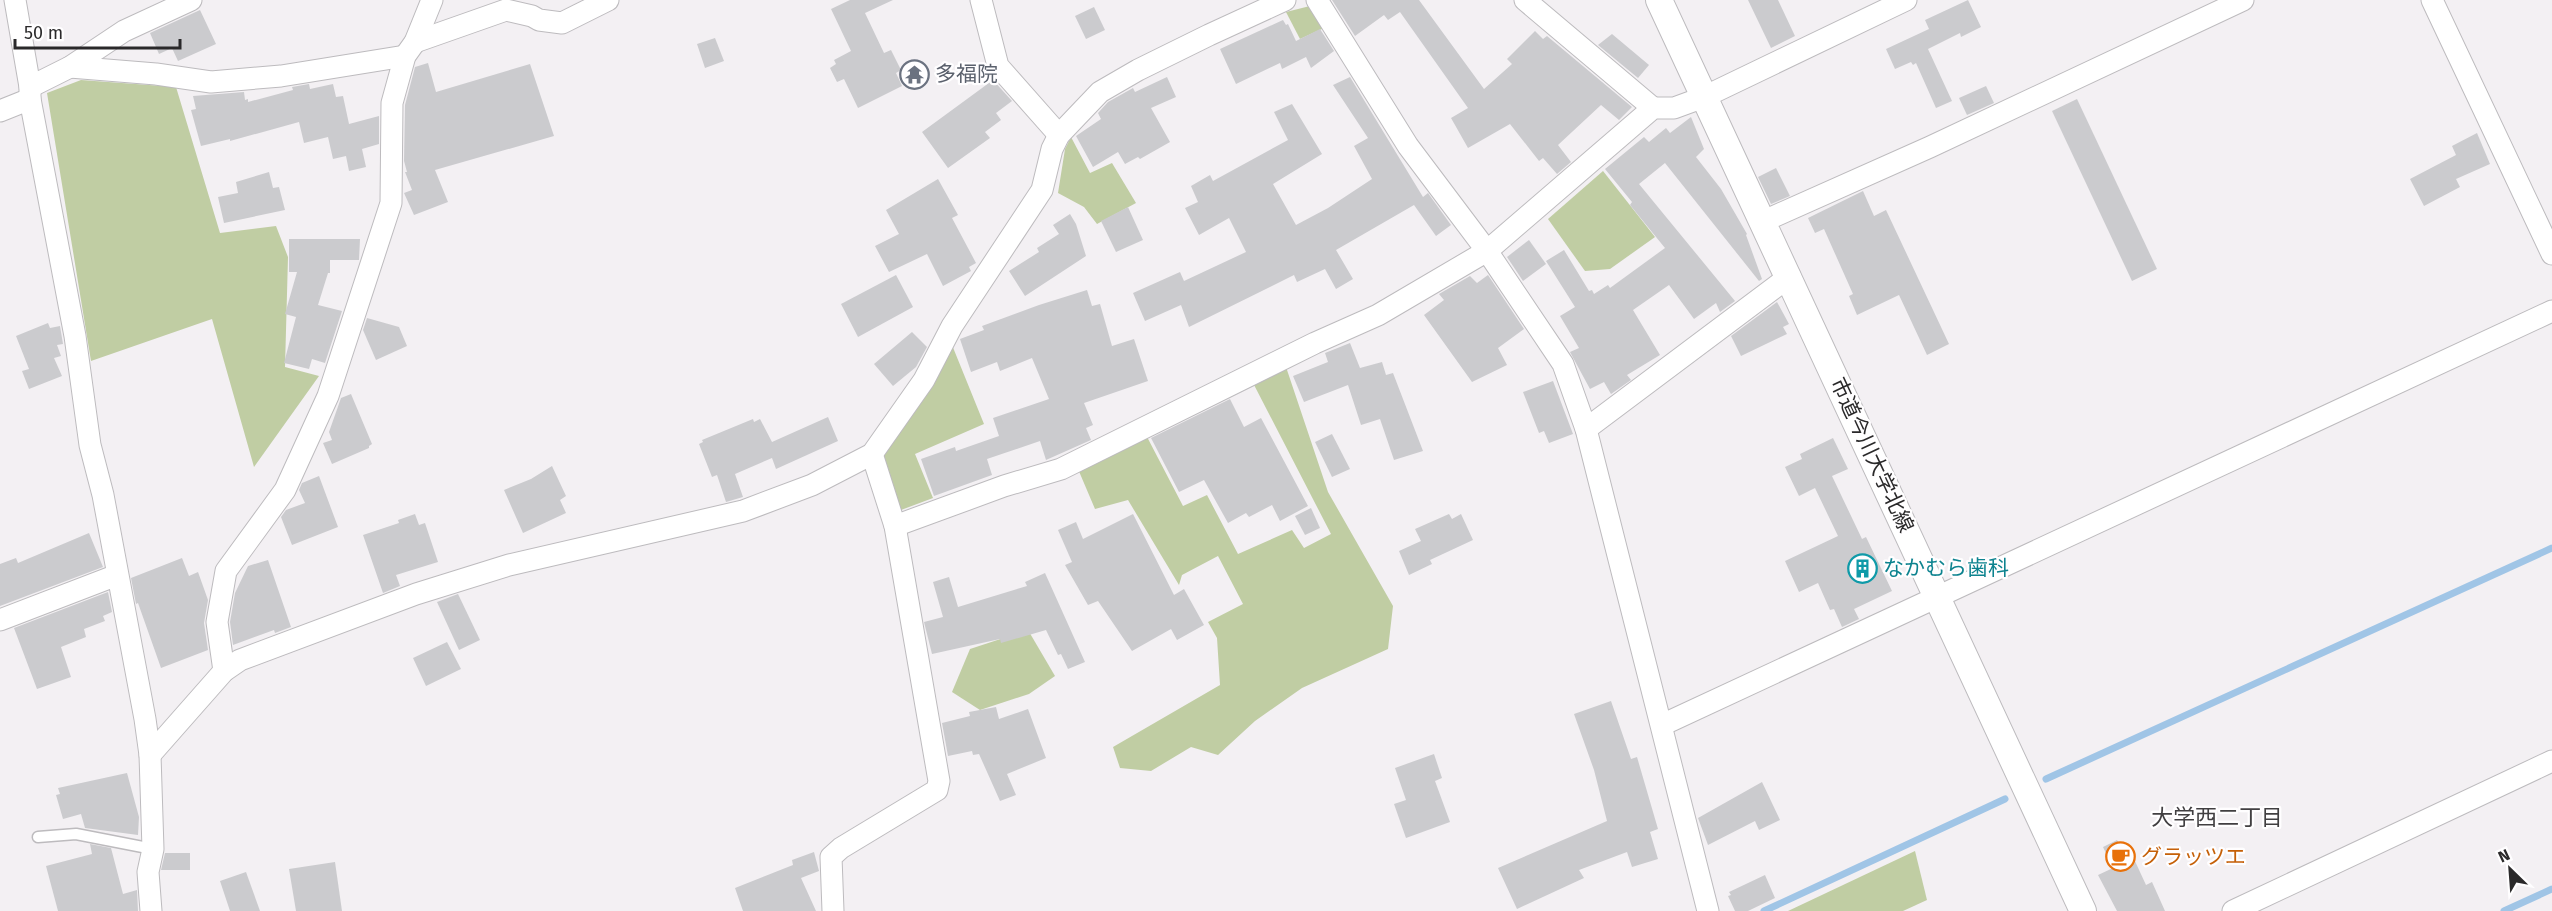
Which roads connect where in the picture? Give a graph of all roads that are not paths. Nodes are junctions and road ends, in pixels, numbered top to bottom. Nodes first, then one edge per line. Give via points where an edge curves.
1 (15, 0) edge
2 (191, 0) edge
3 (432, 0) edge
4 (608, 0) edge
5 (981, 0) edge
6 (1286, 0) edge
7 (1317, 0) edge
8 (1525, 0) edge
9 (1659, 0) edge
10 (1906, 0) edge
11 (2243, 0) edge
12 (2432, 0) edge
13 (410, 49) junction
14 (70, 67) junction
15 (30, 93) junction
16 (1704, 97) junction
17 (1653, 108) junction
18 (0, 111) edge
19 (1059, 135) junction
20 (1764, 221) junction
21 (1487, 252) junction
22 (2552, 254) edge
23 (1790, 276) junction
24 (2552, 311) edge
25 (1586, 429) junction
26 (872, 454) junction
27 (895, 526) junction
28 (117, 575) junction
29 (1937, 598) junction
30 (0, 620) edge
31 (224, 671) junction
32 (1662, 725) junction
33 (150, 755) junction
34 (2552, 762) edge
35 (38, 837) dead end
36 (153, 849) junction
37 (152, 911) edge
38 (832, 911) edge
39 (1708, 911) edge
40 (2084, 911) edge
41 (2233, 911) edge

1 - 15 street
2 - 14 street via 124,31
3 - 13 street
4 - 13 street via 562,23 506,10
5 - 19 street via 998,66
6 - 19 street via 1198,40 1100,92
7 - 21 street via 1408,146
8 - 17 street
9 - 16 street, 市道今川大学北線
10 - 16 street
11 - 20 street
12 - 22 street
13 - 14 street via 282,76 211,82
13 - 31 street via 392,103 391,203 328,396 285,490 226,571 217,622
14 - 15 street
15 - 18 street
15 - 28 street via 75,336 90,445
16 - 17 street via 1674,108
16 - 20 street, 市道今川大学北線
17 - 21 street
19 - 26 street via 1042,190 952,326 924,380
20 - 23 street, 市道今川大学北線
21 - 25 street via 1563,364
21 - 27 street via 1378,315 1061,469
23 - 25 street
23 - 29 street, 市道今川大学北線
24 - 29 street
25 - 32 street
26 - 27 street
26 - 31 street via 812,485 743,511 509,565 416,594 240,660
27 - 38 street via 939,781 937,790 831,856
28 - 30 street
28 - 33 street
29 - 32 street
29 - 40 street, 市道今川大学北線
31 - 33 street
32 - 39 street
33 - 36 street
34 - 41 street
35 - 36 lane via 76,834
36 - 37 street via 148,872

